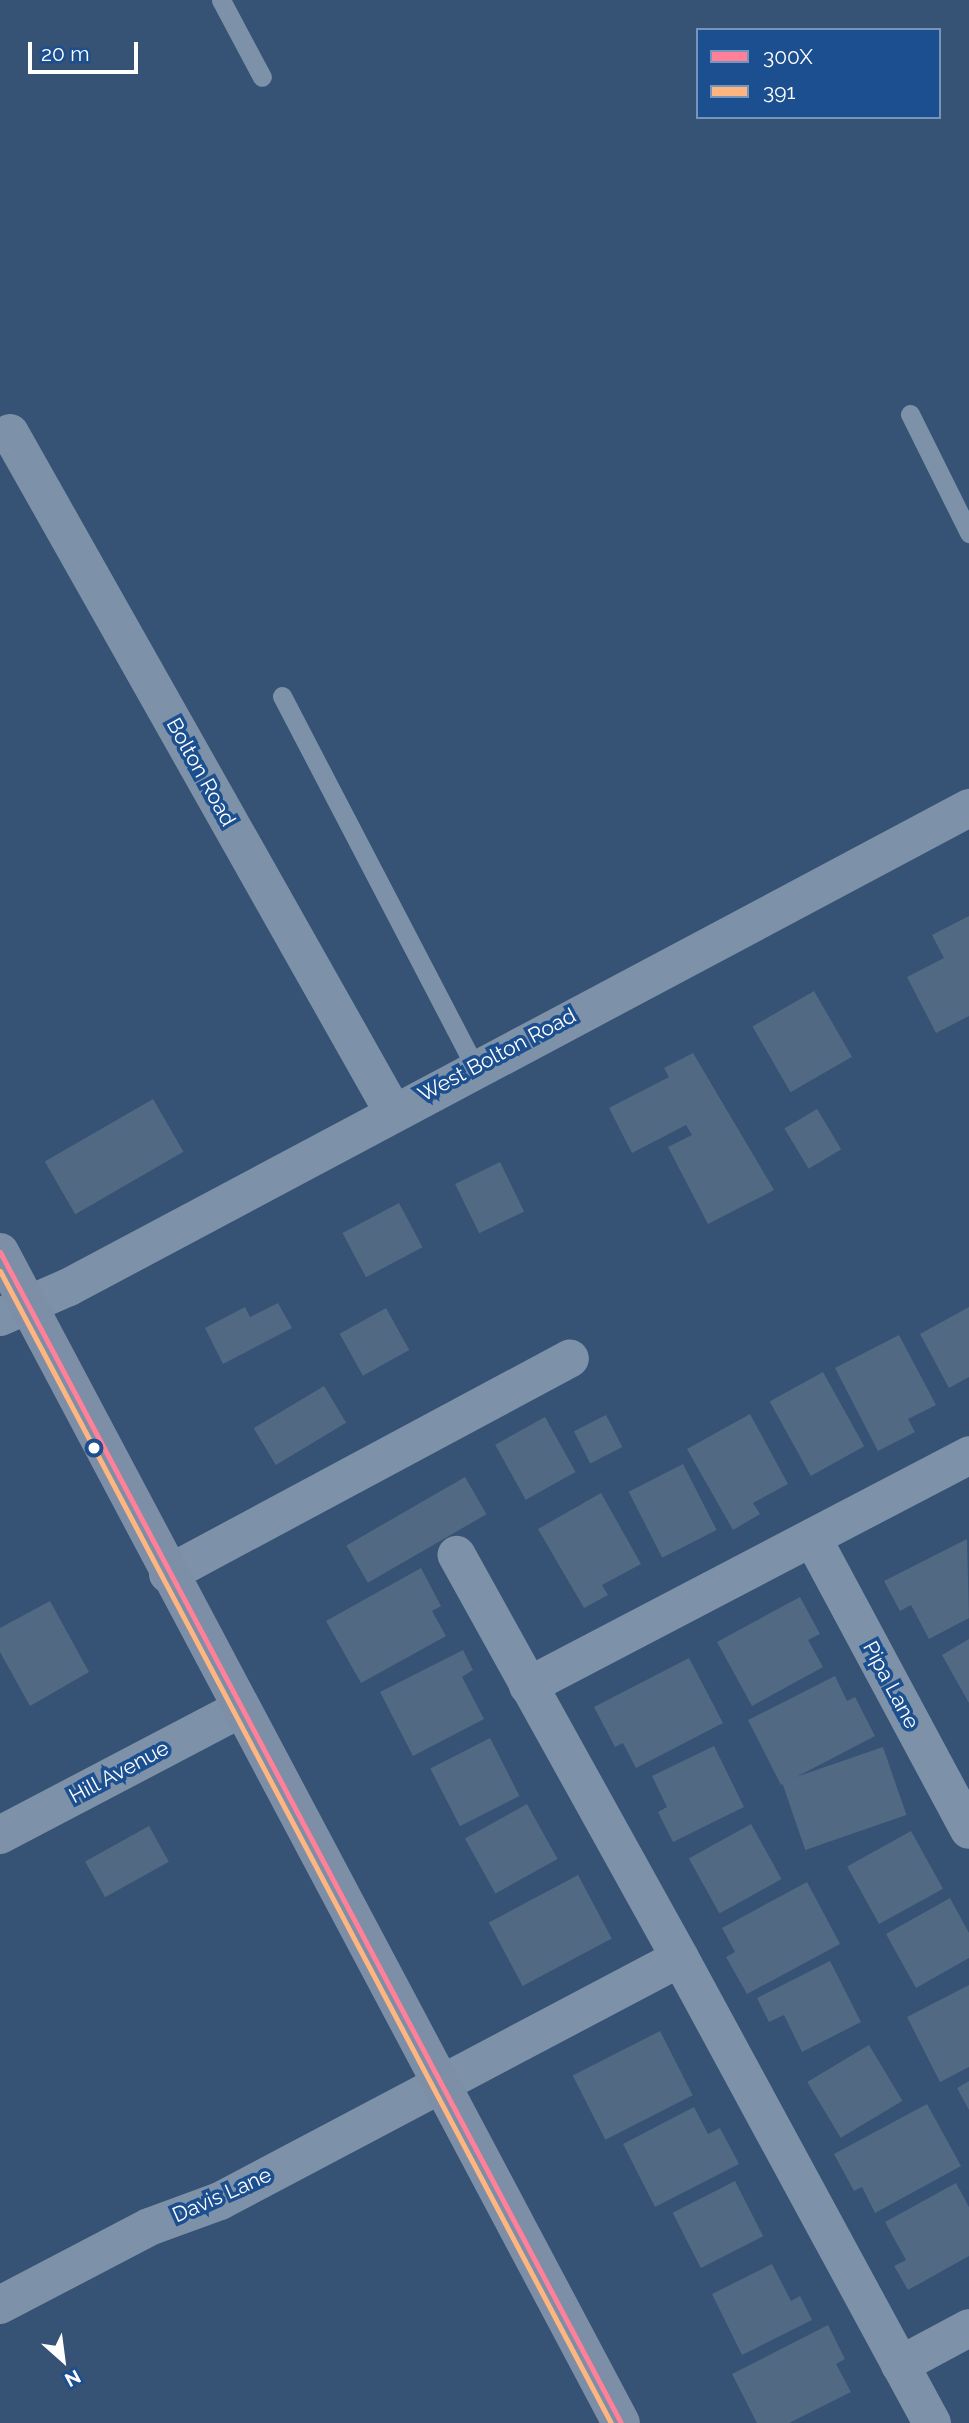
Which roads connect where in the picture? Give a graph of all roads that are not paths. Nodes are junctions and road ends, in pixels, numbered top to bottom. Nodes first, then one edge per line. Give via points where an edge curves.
1 (221, 0) edge
2 (262, 77) dead end
3 (910, 414) dead end
4 (10, 433) dead end
5 (969, 533) edge
6 (282, 696) dead end
7 (969, 808) edge
8 (475, 1066) junction
9 (393, 1110) junction
10 (0, 1252) edge
11 (14, 1311) edge
12 (570, 1358) dead end
13 (969, 1455) edge
14 (813, 1539) junction
15 (457, 1555) dead end
16 (168, 1574) junction
17 (528, 1686) junction
18 (238, 1710) junction
19 (969, 1830) edge
20 (0, 1835) edge
21 (680, 1958) junction
22 (442, 2082) junction
23 (0, 2305) edge
24 (969, 2328) edge
25 (900, 2365) junction
26 (621, 2423) edge
27 (932, 2423) edge

1 - 2 lane
3 - 5 lane
4 - 9 street, Bolton Road
6 - 8 lane
7 - 8 street, West Bolton Road
8 - 9 street, West Bolton Road
9 - 11 street, West Bolton Road
10 - 11 main road
11 - 16 main road
12 - 16 street
13 - 14 street
14 - 17 street
14 - 19 street, Pipa Lane
15 - 17 street
16 - 18 main road
17 - 21 street
18 - 20 street, Hill Avenue
18 - 22 main road
21 - 22 street, Davis Lane
21 - 25 street
22 - 23 street, Davis Lane via 220,2201 149,2227
22 - 26 main road
24 - 25 street
25 - 27 street

